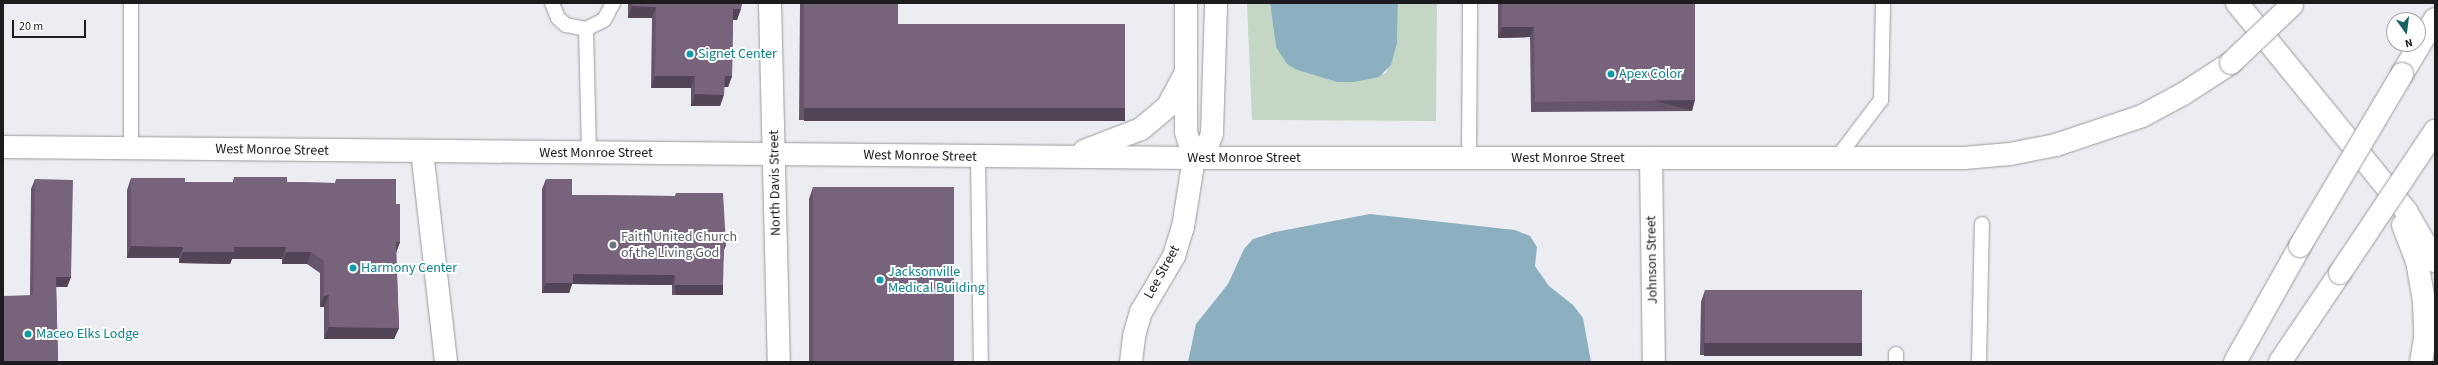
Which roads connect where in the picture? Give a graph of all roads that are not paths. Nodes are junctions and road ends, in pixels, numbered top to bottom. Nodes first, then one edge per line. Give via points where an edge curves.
1 (132, 3) edge
2 (552, 3) edge
3 (613, 3) edge
4 (770, 3) edge
5 (1186, 3) edge
6 (1216, 3) edge
7 (1470, 3) edge
8 (1884, 3) edge
9 (2237, 3) edge
10 (2293, 4) edge
11 (2435, 19) edge
12 (586, 29) junction
13 (1186, 71) junction
14 (2435, 131) edge
15 (3, 147) edge
16 (131, 148) junction
17 (422, 151) junction
18 (589, 152) junction
19 (774, 154) junction
20 (978, 156) junction
21 (1064, 157) junction
22 (1194, 158) junction
23 (1469, 158) junction
24 (1651, 158) junction
25 (1837, 158) junction
26 (2377, 176) junction
27 (1982, 224) dead end
28 (2435, 261) edge
29 (446, 362) edge
30 (779, 362) edge
31 (981, 362) edge
32 (1131, 362) edge
33 (1654, 362) edge
34 (1979, 362) edge
35 (2236, 362) edge
36 (2280, 362) edge
37 (2421, 362) edge

1 - 16 lane
2 - 12 lane via 558,18 566,25
3 - 12 lane via 604,20
4 - 19 main road, North Davis Street
5 - 13 main road, Lee Street
6 - 22 main road via 1212,133 1207,147
7 - 23 lane
8 - 25 lane via 1881,100
9 - 26 main road
10 - 25 main road, West Monroe Street, bridge via 2231,63 2183,94 2142,116 2056,145 2010,154 1964,158
11 - 35 main road, bridge via 2300,246
12 - 18 lane
13 - 21 main road via 1168,106 1141,129 1110,143
13 - 22 main road, Lee Street via 1186,132
14 - 36 main road, bridge
15 - 16 main road, West Monroe Street
16 - 17 main road, West Monroe Street
17 - 18 main road, West Monroe Street
17 - 29 main road
18 - 19 main road, West Monroe Street
19 - 20 main road, West Monroe Street
19 - 30 main road, North Davis Street
20 - 21 main road, West Monroe Street
20 - 31 lane
21 - 22 main road, West Monroe Street
22 - 23 main road, West Monroe Street
22 - 32 main road, Lee Street via 1180,242 1141,312 1134,336
23 - 24 main road, West Monroe Street
24 - 25 main road, West Monroe Street
24 - 33 main road, Johnson Street
26 - 28 main road via 2418,230
26 - 37 main road via 2402,221 2416,262 2425,321
27 - 34 lane

